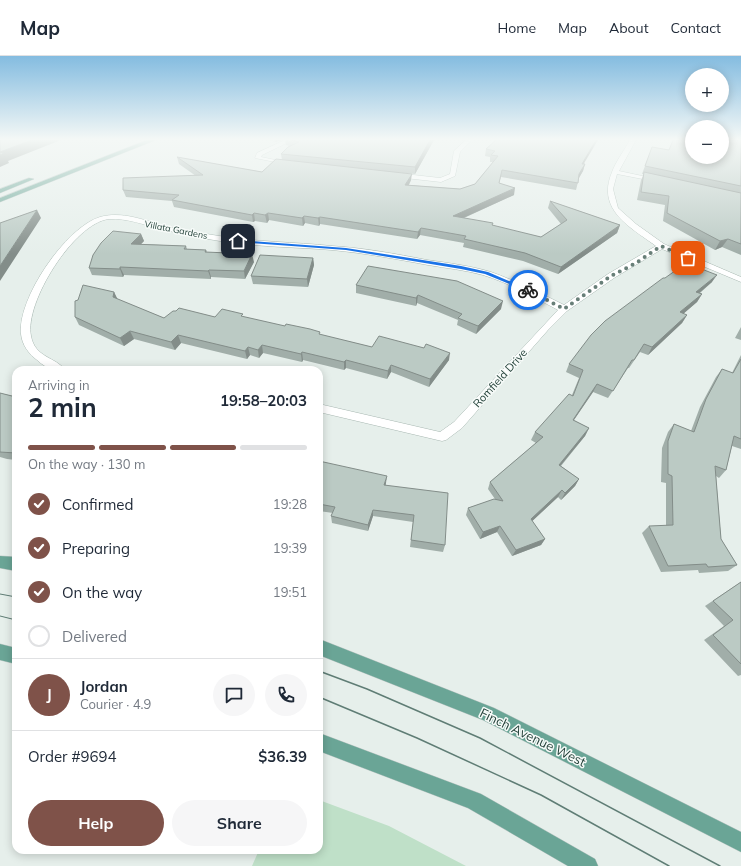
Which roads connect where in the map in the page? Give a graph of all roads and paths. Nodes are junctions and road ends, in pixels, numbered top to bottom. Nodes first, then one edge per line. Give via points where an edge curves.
1 (35, 178) edge
2 (57, 178) edge
3 (421, 178) edge
4 (446, 178) edge
5 (613, 178) edge
6 (645, 178) edge
7 (662, 181) edge
8 (0, 191) edge
9 (0, 200) edge
10 (661, 246) junction
11 (741, 280) edge
12 (564, 309) junction
13 (52, 366) edge
14 (323, 409) edge
15 (0, 562) edge
16 (12, 564) edge
17 (323, 649) edge
18 (0, 652) edge
19 (12, 655) edge
20 (323, 744) edge
21 (741, 842) edge
22 (588, 866) edge

1 - 8 main road
2 - 9 main road
3 - 4 street via 441,180
5 - 10 street via 610,189 614,209
6 - 7 street
10 - 11 street
10 - 12 street, Romfield Drive via 611,276
12 - 13 street, Villata Gardens via 516,285 486,273 461,267 346,249 238,241 171,230 115,216 89,224 71,240 52,263 29,310 24,327 29,347 44,362
12 - 14 street, Romfield Drive via 458,425 442,437
15 - 16 main road
17 - 21 main road, Finch Avenue West via 488,714
18 - 19 main road
20 - 22 main road via 474,801

